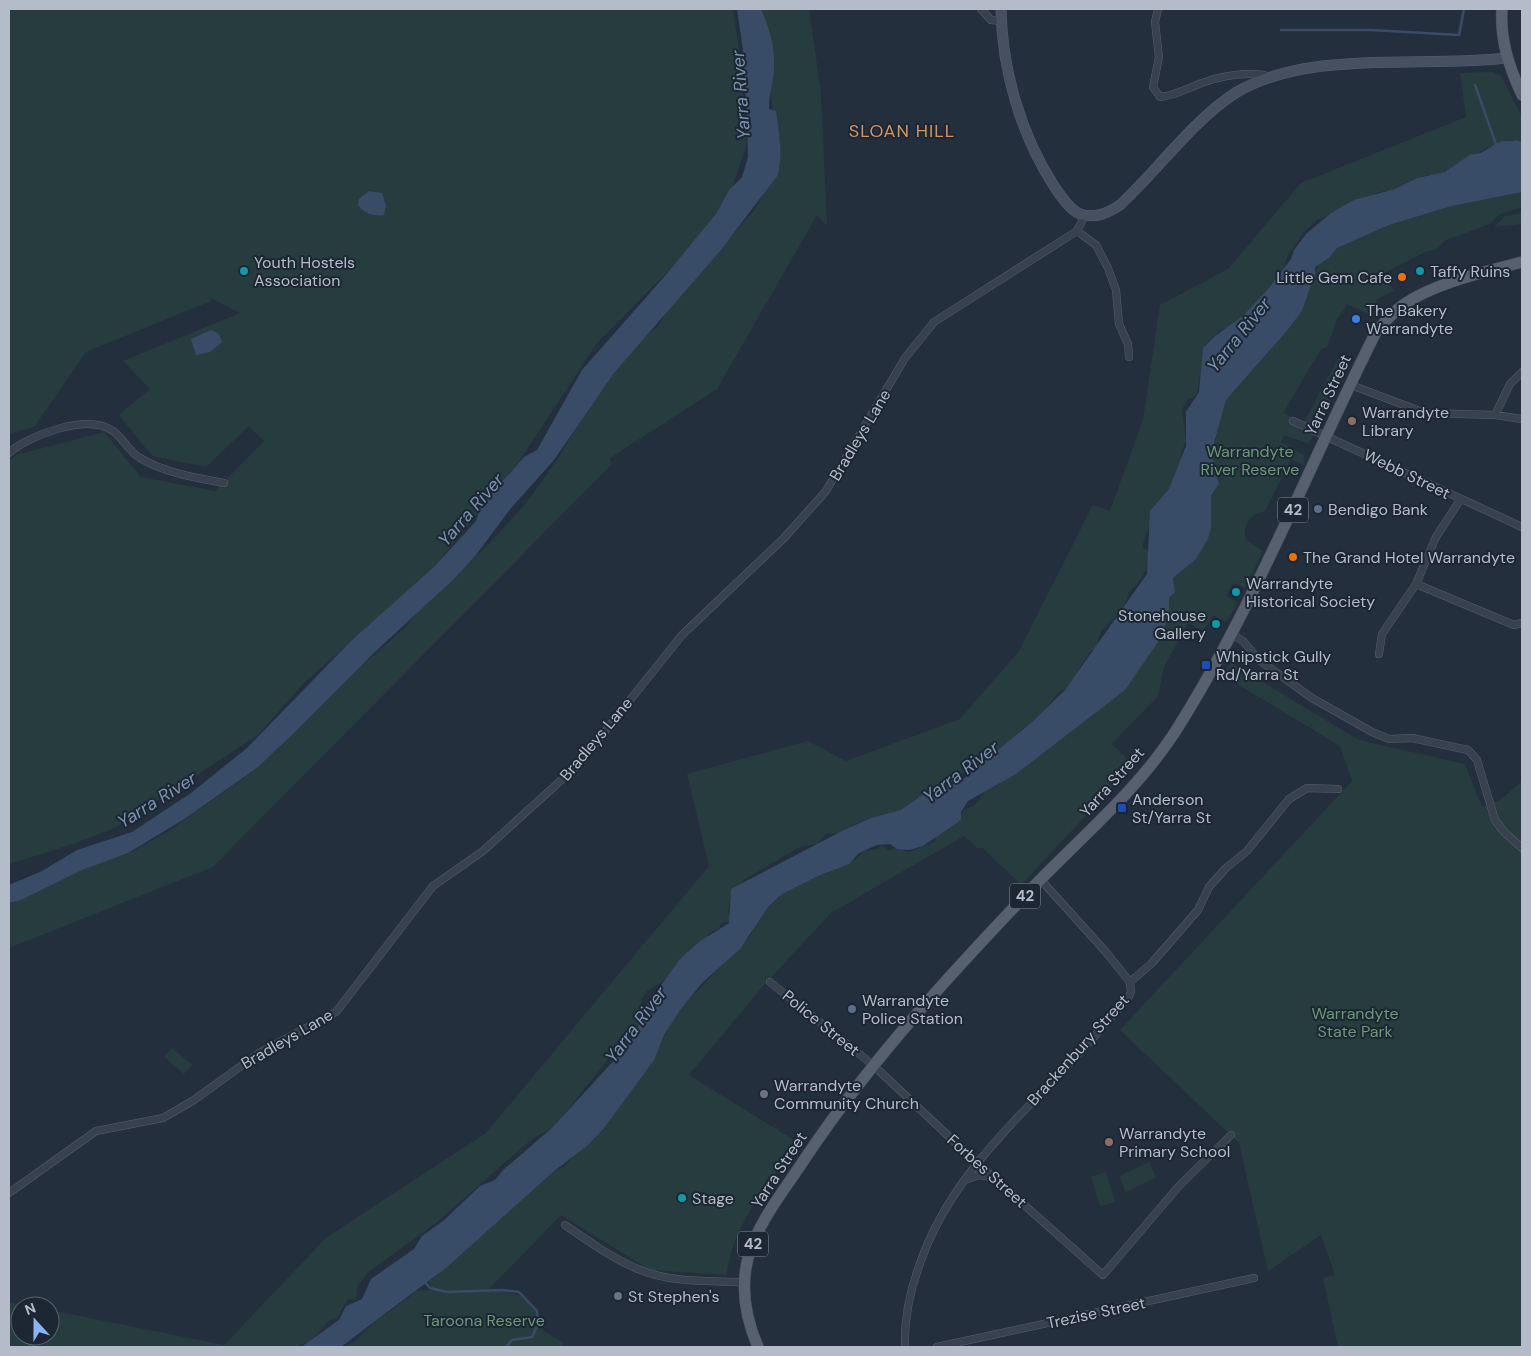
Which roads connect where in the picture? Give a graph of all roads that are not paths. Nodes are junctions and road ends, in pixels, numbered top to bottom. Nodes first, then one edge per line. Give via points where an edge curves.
1 (981, 9) edge
2 (1001, 9) edge
3 (1158, 9) edge
4 (1502, 9) edge
5 (1001, 21) junction
6 (1506, 58) junction
7 (1265, 78) junction
8 (1522, 96) edge
9 (1085, 215) junction
10 (1077, 231) junction
11 (1522, 262) edge
12 (1129, 357) dead end
13 (1522, 372) edge
14 (1351, 385) junction
15 (1495, 415) junction
16 (1522, 418) edge
17 (1293, 421) dead end
18 (1327, 436) junction
19 (9, 453) edge
20 (224, 483) dead end
21 (1460, 500) junction
22 (1522, 526) edge
23 (1416, 584) junction
24 (1522, 622) edge
25 (1232, 634) junction
26 (1378, 654) dead end
27 (1338, 788) dead end
28 (1522, 848) edge
29 (1040, 880) junction
30 (770, 982) dead end
31 (1130, 982) junction
32 (873, 1065) junction
33 (1231, 1135) dead end
34 (976, 1162) junction
35 (993, 1177) junction
36 (964, 1181) junction
37 (9, 1193) edge
38 (565, 1225) dead end
39 (1254, 1278) dead end
40 (745, 1282) junction
41 (758, 1347) edge
42 (905, 1347) edge
43 (938, 1347) edge

1 - 5 street via 990,20
2 - 5 main road
3 - 7 street via 1155,22 1159,57 1153,87 1160,97 1171,96 1207,81 1254,73
4 - 6 main road
5 - 9 main road via 1018,112 1038,162 1060,195 1078,213
6 - 7 main road via 1309,67
6 - 8 main road
7 - 9 main road via 1237,92 1216,108 1120,205 1108,212
9 - 10 street
10 - 12 street via 1096,245 1108,268 1116,290 1120,324
10 - 37 street, Bradleys Lane via 934,322 905,358 826,491 784,538 682,636 578,765 483,851 433,886 336,1012 259,1053 163,1118 96,1131
11 - 14 main road, Yarra Street / 42 via 1441,287 1403,305 1376,332
13 - 15 street via 1510,384
14 - 15 street via 1425,413
14 - 18 main road, Yarra Street / 42
15 - 16 street
17 - 18 street, Webb Street
18 - 21 street, Webb Street
18 - 25 main road, Yarra Street / 42
19 - 20 street via 17,446 55,429 95,424 112,430 138,457 190,478
21 - 22 street, Webb Street
21 - 23 street via 1436,537
23 - 24 street via 1514,626
23 - 26 street via 1382,634
25 - 28 street via 1243,641 1259,660 1312,698 1372,732 1389,739 1412,738 1468,750 1477,760 1495,820
25 - 29 main road, Yarra Street / 42 via 1152,763 1128,792
27 - 31 street, Brackenbury Street via 1307,788 1289,799 1247,851 1209,887 1198,910 1151,964
29 - 31 street via 1099,943
29 - 32 main road, Yarra Street / 42 via 966,958
30 - 32 street, Police Street
31 - 34 street, Brackenbury Street via 1128,998
32 - 34 street, Forbes Street
32 - 40 main road, Yarra Street / 42 via 766,1218 748,1259
33 - 35 street, Forbes Street via 1179,1186 1103,1275
34 - 35 street, Forbes Street
34 - 36 street, Brackenbury Street
35 - 36 street via 979,1175
36 - 42 street, Brackenbury Street via 939,1217 923,1252 906,1316
38 - 40 street via 638,1270 676,1278
39 - 43 street, Trezise Street
40 - 41 main road, Yarra Street / 42 via 746,1314

